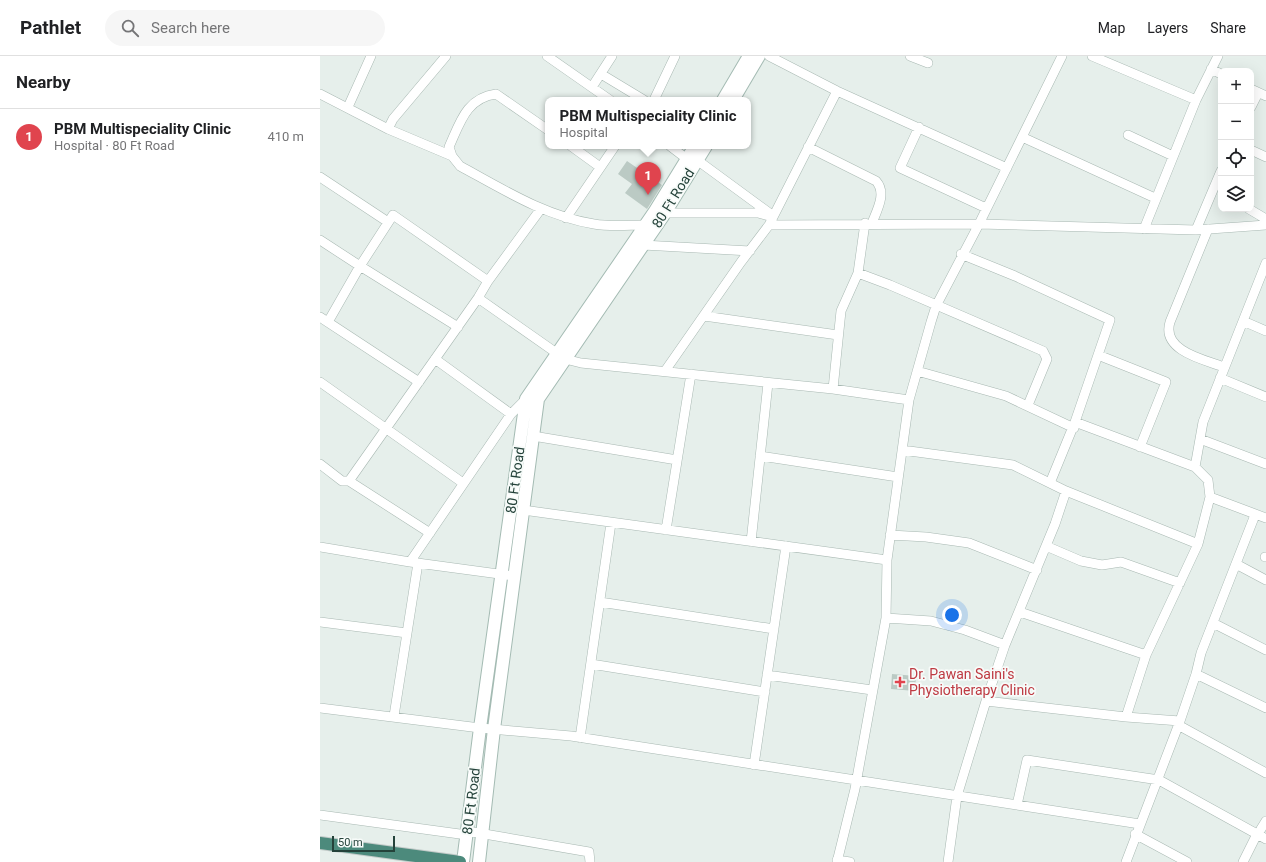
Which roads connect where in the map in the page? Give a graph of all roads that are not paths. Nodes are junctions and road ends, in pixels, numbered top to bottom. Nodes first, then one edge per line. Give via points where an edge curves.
1 (371, 56) edge
2 (446, 56) edge
3 (547, 56) edge
4 (612, 56) edge
5 (675, 56) edge
6 (749, 56) edge
7 (759, 56) edge
8 (769, 56) edge
9 (910, 56) edge
10 (1062, 56) edge
11 (1092, 56) edge
12 (1218, 56) edge
13 (928, 63) dead end
14 (1211, 69) junction
15 (1218, 72) edge
16 (600, 74) junction
17 (592, 87) junction
18 (837, 91) junction
19 (1258, 93) edge
20 (320, 94) edge
21 (606, 97) edge
22 (639, 97) edge
23 (655, 97) edge
24 (725, 97) edge
25 (736, 97) edge
26 (1196, 100) junction
27 (1252, 104) edge
28 (348, 107) junction
29 (919, 127) junction
30 (545, 128) edge
31 (388, 129) junction
32 (1128, 135) dead end
33 (1022, 137) junction
34 (808, 146) junction
35 (575, 149) edge
36 (613, 149) edge
37 (675, 149) edge
38 (694, 149) edge
39 (703, 149) edge
40 (1254, 151) edge
41 (452, 156) junction
42 (1172, 156) junction
43 (1266, 157) edge
44 (692, 159) junction
45 (600, 167) junction
46 (1007, 168) junction
47 (1220, 176) edge
48 (320, 177) edge
49 (1217, 192) edge
50 (1155, 198) junction
51 (986, 208) junction
52 (540, 210) junction
53 (1253, 212) edge
54 (665, 214) junction
55 (566, 218) junction
56 (1266, 219) edge
57 (772, 220) junction
58 (388, 222) junction
59 (868, 223) junction
60 (979, 224) junction
61 (646, 225) junction
62 (1266, 225) edge
63 (1144, 229) junction
64 (1208, 229) junction
65 (1196, 230) junction
66 (320, 240) edge
67 (643, 245) junction
68 (750, 251) junction
69 (961, 254) junction
70 (1266, 263) edge
71 (360, 266) junction
72 (858, 273) junction
73 (1264, 274) edge
74 (488, 281) junction
75 (478, 298) junction
76 (936, 306) junction
77 (704, 316) junction
78 (320, 317) edge
79 (1243, 321) junction
80 (328, 322) junction
81 (458, 327) junction
82 (1266, 331) edge
83 (838, 336) junction
84 (1098, 355) junction
85 (561, 356) junction
86 (435, 359) junction
87 (1224, 368) junction
88 (665, 371) junction
89 (917, 371) junction
90 (691, 374) junction
91 (1220, 378) junction
92 (320, 382) edge
93 (419, 382) junction
94 (768, 383) junction
95 (833, 389) junction
96 (1266, 397) edge
97 (526, 399) junction
98 (909, 400) junction
99 (1028, 405) junction
100 (511, 414) junction
101 (1074, 425) junction
102 (386, 429) junction
103 (533, 436) junction
104 (1200, 439) junction
105 (1140, 447) junction
106 (902, 450) junction
107 (760, 456) junction
108 (677, 460) junction
109 (320, 464) edge
110 (1266, 464) edge
111 (1196, 467) junction
112 (898, 477) junction
113 (349, 481) junction
114 (464, 483) junction
115 (1050, 483) junction
116 (1066, 491) junction
117 (1210, 497) junction
118 (523, 510) junction
119 (1255, 515) junction
120 (1266, 518) edge
121 (611, 523) junction
122 (666, 530) junction
123 (430, 533) junction
124 (890, 535) junction
125 (751, 542) junction
126 (1198, 544) junction
127 (786, 546) junction
128 (1046, 546) junction
129 (320, 547) edge
130 (887, 560) junction
131 (414, 563) junction
132 (1236, 564) junction
133 (1037, 570) junction
134 (508, 575) junction
135 (1266, 580) edge
136 (1180, 583) junction
137 (600, 602) junction
138 (1020, 612) junction
139 (886, 618) junction
140 (320, 622) edge
141 (1213, 623) junction
142 (774, 629) junction
143 (407, 633) junction
144 (1005, 645) junction
145 (1266, 650) edge
146 (1146, 655) junction
147 (591, 664) junction
148 (1196, 674) junction
149 (767, 675) junction
150 (872, 690) junction
151 (765, 692) junction
152 (986, 701) junction
153 (320, 708) edge
154 (1266, 708) edge
155 (394, 716) junction
156 (1126, 717) junction
157 (1179, 723) junction
158 (480, 728) junction
159 (494, 729) junction
160 (580, 738) junction
161 (754, 765) junction
162 (1266, 773) edge
163 (1158, 780) junction
164 (856, 781) junction
165 (957, 796) junction
166 (1017, 805) junction
167 (320, 815) edge
168 (1266, 820) edge
169 (1140, 824) junction
170 (1259, 832) junction
171 (467, 833) junction
172 (1135, 834) junction
173 (482, 835) junction
174 (1266, 839) edge
175 (320, 843) edge
176 (837, 861) edge
177 (460, 862) edge
178 (463, 862) edge
179 (478, 862) edge
180 (590, 862) edge
181 (850, 862) edge
182 (948, 862) edge
183 (1126, 862) edge
184 (1187, 862) edge
185 (1243, 862) edge

1 - 28 street
2 - 31 street via 393,119
3 - 17 street
4 - 16 street
5 - 23 street
6 - 24 main road
7 - 25 main road
8 - 18 street
9 - 13 street
10 - 33 street
11 - 26 street
12 - 14 street
14 - 15 street
14 - 26 street
16 - 17 street
16 - 22 street
17 - 21 street
18 - 29 street
18 - 34 street
19 - 27 street
20 - 28 street
26 - 42 street
28 - 31 street
29 - 46 street
29 - 51 street via 900,168
30 - 41 street via 496,94 485,96 464,112 449,147
31 - 41 street
32 - 42 street
33 - 46 street
33 - 50 street
34 - 57 street
34 - 59 street via 876,181 880,186 881,198
35 - 45 street
36 - 45 street
37 - 44 street
38 - 44 main road, 80 Ft Road
39 - 44 main road, 80 Ft Road
40 - 43 street
41 - 52 street via 460,166
42 - 50 street
44 - 54 main road, 80 Ft Road
44 - 57 street
44 - 61 main road, 80 Ft Road
45 - 55 street
46 - 51 street
47 - 49 street
48 - 58 street
49 - 65 street
50 - 63 street
51 - 60 street
52 - 55 street
52 - 74 street
53 - 56 street
54 - 57 street via 758,213
54 - 67 main road, 80 Ft Road
55 - 61 street via 595,225
57 - 59 street
57 - 68 street
58 - 71 street
58 - 74 street via 393,215
59 - 60 street
59 - 72 street
60 - 63 street
60 - 69 street
61 - 85 main road, 80 Ft Road
62 - 64 street
63 - 65 street
64 - 65 street
64 - 87 street via 1170,322 1168,333 1178,349
66 - 71 street
67 - 68 street
67 - 85 main road, 80 Ft Road
68 - 77 street
69 - 76 street
69 - 84 street via 1110,320
70 - 73 street
71 - 80 street
71 - 81 street
72 - 76 street
72 - 83 street via 841,311
73 - 79 street
74 - 75 street
75 - 81 street
75 - 85 street
76 - 89 street
76 - 99 street via 1046,354 1047,359
77 - 83 street
77 - 88 street
78 - 80 street
79 - 82 street
79 - 87 street
80 - 93 street
81 - 86 street
83 - 95 street
84 - 101 street
84 - 105 street via 1166,382
85 - 88 street via 581,363
85 - 97 main road, 80 Ft Road
85 - 103 main road, 80 Ft Road via 538,399
86 - 93 street
86 - 100 street
87 - 91 street
88 - 90 street
89 - 98 street
89 - 99 street via 1006,396
90 - 94 street
90 - 108 street
91 - 96 street
91 - 104 street via 1203,422
92 - 102 street
93 - 102 street
94 - 95 street
94 - 107 street
95 - 98 street
97 - 100 street
97 - 134 main road, 80 Ft Road
98 - 106 street
99 - 101 street
100 - 114 street
101 - 105 street
101 - 115 street
102 - 113 street
102 - 114 street
103 - 108 street
103 - 118 main road, 80 Ft Road
104 - 110 street
104 - 111 street
105 - 111 street
106 - 112 street
106 - 115 street via 1013,465
107 - 112 street
107 - 125 street
108 - 122 street
109 - 113 street via 342,481
111 - 117 street via 1208,480
112 - 124 street
113 - 123 street
114 - 123 street
115 - 116 street
116 - 126 street
116 - 128 street
117 - 119 street
117 - 126 street
118 - 121 street
118 - 134 main road, 80 Ft Road
119 - 120 street
119 - 132 street
121 - 122 street
121 - 137 street
122 - 125 street
123 - 131 street
124 - 130 street
124 - 133 street via 969,543
125 - 127 street
126 - 136 street
127 - 130 street
127 - 142 street
128 - 133 street
128 - 136 street via 1081,560 1102,565 1121,562
129 - 131 street
130 - 139 street
131 - 134 street
131 - 143 street
132 - 135 street
132 - 141 street
133 - 138 street
134 - 158 main road, 80 Ft Road
134 - 159 main road, 80 Ft Road
136 - 146 street
137 - 142 street
137 - 147 street
138 - 144 street
138 - 146 street
139 - 144 street via 931,621
139 - 150 street
140 - 143 street
141 - 145 street
141 - 148 street
142 - 149 street
143 - 155 street
144 - 152 street
146 - 156 street
147 - 151 street
147 - 160 street
148 - 154 street
148 - 157 street
149 - 150 street
149 - 151 street
150 - 164 street
151 - 161 street
152 - 156 street
152 - 165 street
153 - 155 street
155 - 158 street
156 - 157 street
157 - 162 street
157 - 163 street
158 - 159 street
158 - 171 main road, 80 Ft Road
159 - 160 street
159 - 173 main road, 80 Ft Road
160 - 161 street
161 - 164 street
163 - 166 street via 1027,760
163 - 169 street
163 - 170 street
164 - 165 street
164 - 176 street
165 - 166 street
165 - 182 street
166 - 169 street
167 - 171 street
168 - 170 street
169 - 172 street
170 - 174 street
170 - 185 street
171 - 173 street
171 - 178 main road, 80 Ft Road
172 - 183 street
172 - 184 street
173 - 179 main road, 80 Ft Road
173 - 180 street via 589,852
175 - 177 highway
176 - 181 street

